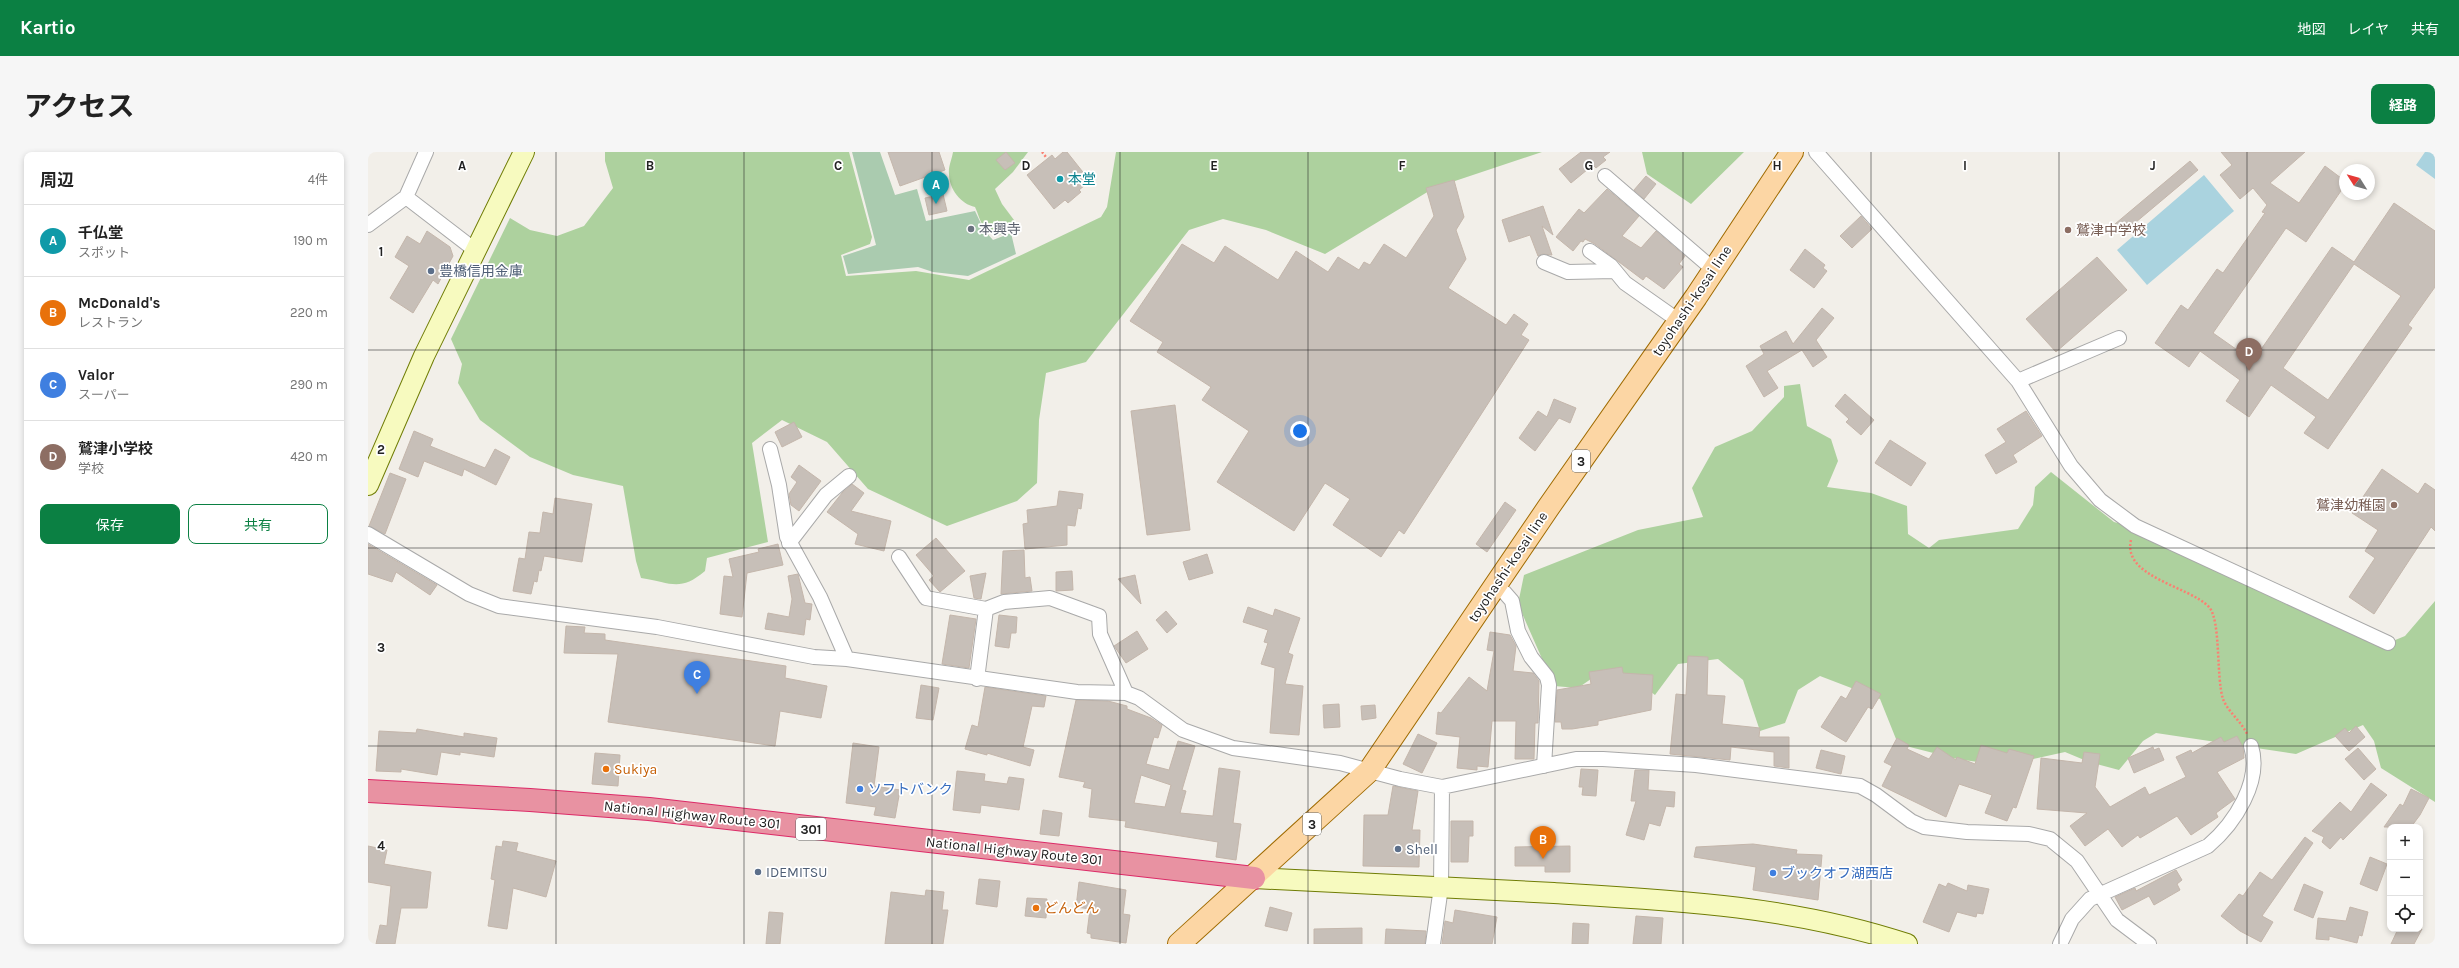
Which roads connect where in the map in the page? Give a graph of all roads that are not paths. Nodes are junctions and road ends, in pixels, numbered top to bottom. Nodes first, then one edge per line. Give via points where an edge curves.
1 (426, 152) edge
2 (524, 152) edge
3 (1792, 152) edge
4 (1816, 152) edge
5 (1605, 176) dead end
6 (406, 196) junction
7 (368, 225) edge
8 (475, 250) junction
9 (1590, 251) dead end
10 (1544, 262) dead end
11 (1714, 270) junction
12 (1614, 271) junction
13 (1679, 321) junction
14 (2119, 338) dead end
15 (2018, 381) junction
16 (770, 449) dead end
17 (849, 476) dead end
18 (368, 485) edge
19 (368, 534) edge
20 (789, 542) junction
21 (899, 557) dead end
22 (1495, 586) junction
23 (986, 609) junction
24 (2388, 643) dead end
25 (847, 659) junction
26 (976, 679) junction
27 (1126, 693) junction
28 (2251, 746) road end
29 (1544, 766) junction
30 (1370, 770) junction
31 (1442, 786) junction
32 (368, 791) edge
33 (1254, 878) junction
34 (1441, 888) junction
35 (2099, 894) junction
36 (1179, 944) edge
37 (1433, 944) edge
38 (1907, 944) edge
39 (2060, 944) edge
40 (2149, 944) edge

1 - 6 street
2 - 8 street
3 - 11 main road, toyohashi-kosai line / 3
4 - 15 street
5 - 11 street
6 - 7 street
6 - 8 street
8 - 18 street via 421,363
9 - 12 street
10 - 12 street via 1568,272
11 - 13 main road, toyohashi-kosai line / 3
12 - 13 street via 1625,284
13 - 22 main road, toyohashi-kosai line / 3
14 - 15 street
15 - 24 street via 2071,466 2100,500 2135,526
16 - 20 street via 779,485 784,531
17 - 20 street via 826,494
19 - 25 street via 469,594 499,606 657,627 814,657
20 - 25 street via 820,597
21 - 23 street via 926,598
22 - 29 street via 1512,601 1518,631 1531,657 1547,677 1549,685
22 - 30 main road, toyohashi-kosai line / 3
23 - 26 street
23 - 27 street via 1004,602 1050,598 1099,616 1100,634
25 - 26 street
26 - 27 street via 1077,692
27 - 30 street via 1139,698 1183,730 1205,739 1240,749 1340,763
28 - 35 street via 2255,772 2244,799 2218,838 2208,846
29 - 31 street
29 - 35 street via 1576,759 1627,759 1860,786 1924,827 1967,832 2029,834 2050,839 2077,861
30 - 31 street
30 - 33 main road, toyohashi-kosai line / 3
31 - 34 street
32 - 33 highway, National Highway Route 301 / 301 via 649,809
33 - 34 street
33 - 36 main road, toyohashi-kosai line / 3
34 - 37 street
34 - 38 street via 1685,901 1785,913 1875,933
35 - 39 street via 2081,907
35 - 40 street via 2117,920

